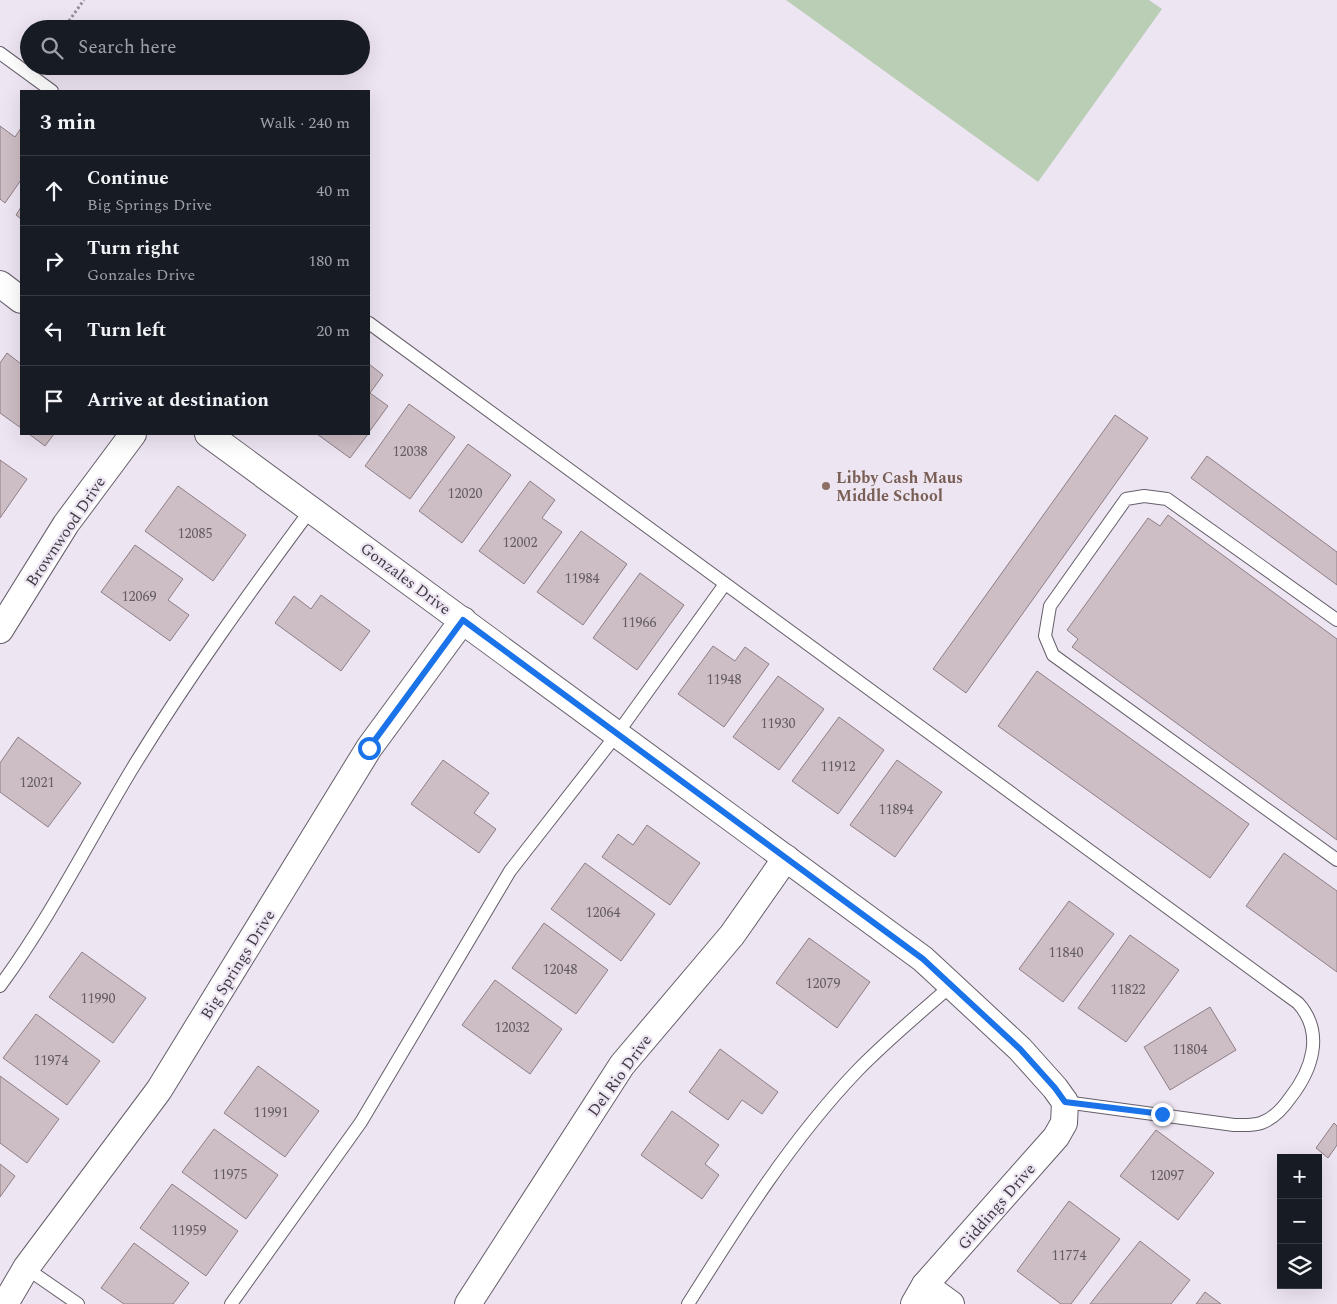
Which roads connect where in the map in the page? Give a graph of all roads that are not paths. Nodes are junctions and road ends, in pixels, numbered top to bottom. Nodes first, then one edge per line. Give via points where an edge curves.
1 (0, 53) edge
2 (20, 68) edge
3 (30, 75) edge
4 (51, 90) edge
5 (370, 324) edge
6 (132, 435) edge
7 (209, 435) edge
8 (312, 508) junction
9 (725, 584) junction
10 (463, 620) junction
11 (1337, 620) edge
12 (0, 630) edge
13 (617, 734) junction
14 (786, 858) junction
15 (1337, 860) edge
16 (953, 984) junction
17 (0, 986) edge
18 (1065, 1102) junction
19 (26, 1268) junction
20 (919, 1295) edge
21 (5, 1304) edge
22 (78, 1304) edge
23 (231, 1304) edge
24 (468, 1304) edge
25 (688, 1304) edge
26 (951, 1304) edge

1 - 2 lane
3 - 4 lane
5 - 9 lane
6 - 12 street, Brownwood Drive via 66,524
7 - 8 street, Gonzales Drive
8 - 10 street, Gonzales Drive
8 - 17 lane via 198,666 132,769 27,949
9 - 13 lane
9 - 18 lane via 1298,1003 1309,1019 1314,1044 1311,1064 1285,1105 1262,1122 1234,1125
10 - 13 street, Gonzales Drive
10 - 19 street, Big Springs Drive via 369,748 159,1090
11 - 15 lane via 1167,499 1144,496 1126,498 1050,606 1045,636 1052,655
13 - 14 street, Gonzales Drive
13 - 23 lane via 510,871 360,1122
14 - 16 street, Gonzales Drive
14 - 24 street, Del Rio Drive via 732,934 622,1065
16 - 18 street, Gonzales Drive via 1020,1049
16 - 25 lane via 874,1054 825,1107 729,1239
18 - 20 street, Giddings Drive via 1064,1123 1056,1137
19 - 21 street, Big Springs Drive
19 - 22 lane
20 - 26 street

